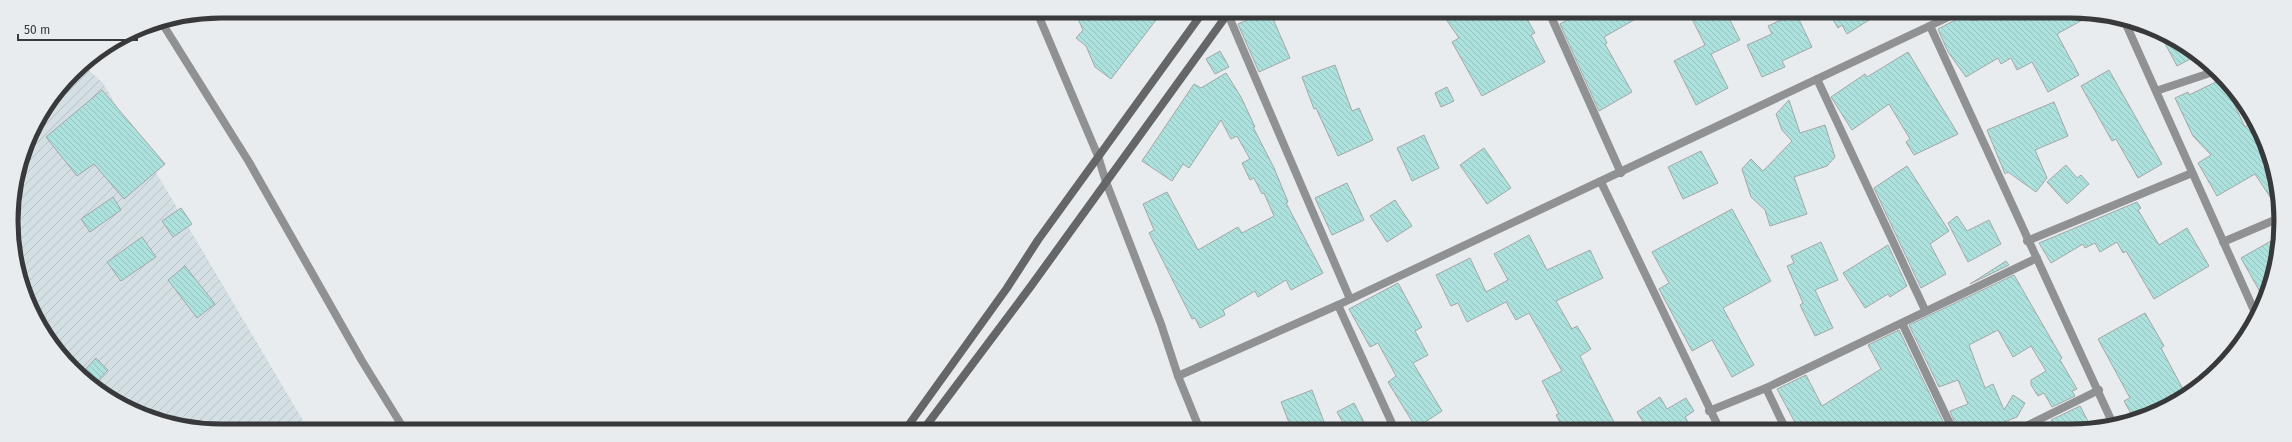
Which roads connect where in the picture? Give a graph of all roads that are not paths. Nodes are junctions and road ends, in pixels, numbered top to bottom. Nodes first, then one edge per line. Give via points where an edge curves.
1 (1040, 18) edge
2 (1199, 18) edge
3 (1224, 18) edge
4 (1230, 18) edge
5 (1552, 18) edge
6 (1947, 18) edge
7 (164, 26) edge
8 (1930, 26) junction
9 (2127, 26) edge
10 (2210, 73) edge
11 (1817, 79) junction
12 (2156, 91) junction
13 (1098, 156) junction
14 (1621, 173) junction
15 (2192, 173) junction
16 (1106, 182) junction
17 (1601, 182) junction
18 (2274, 220) edge
19 (2028, 241) junction
20 (2223, 242) junction
21 (2037, 258) junction
22 (1350, 299) junction
23 (1338, 305) junction
24 (1925, 310) junction
25 (2254, 310) edge
26 (1902, 323) junction
27 (1178, 376) junction
28 (1766, 388) junction
29 (2099, 390) junction
30 (1709, 411) junction
31 (2111, 420) edge
32 (401, 424) edge
33 (909, 424) edge
34 (928, 424) edge
35 (1198, 424) edge
36 (1392, 424) edge
37 (1717, 424) edge
38 (1783, 424) edge
39 (1950, 424) edge
40 (2030, 424) edge

1 - 13 street
2 - 13 street
3 - 16 street
4 - 22 street
5 - 14 street
6 - 8 street
7 - 32 street via 248,162 362,362
8 - 11 street
8 - 19 street
9 - 12 street
10 - 12 street
11 - 14 street
11 - 24 street
12 - 15 street
13 - 16 street
13 - 33 street
14 - 17 street
15 - 19 street
15 - 20 street
16 - 27 street via 1161,324
16 - 34 street
17 - 22 street
17 - 30 street
18 - 20 street
19 - 21 street
20 - 25 street
21 - 24 street
21 - 29 street
22 - 23 street
23 - 27 street
23 - 36 street
24 - 26 street
26 - 28 street
26 - 39 street
27 - 35 street
28 - 30 street
28 - 38 street
29 - 31 street
29 - 40 street
30 - 37 street

